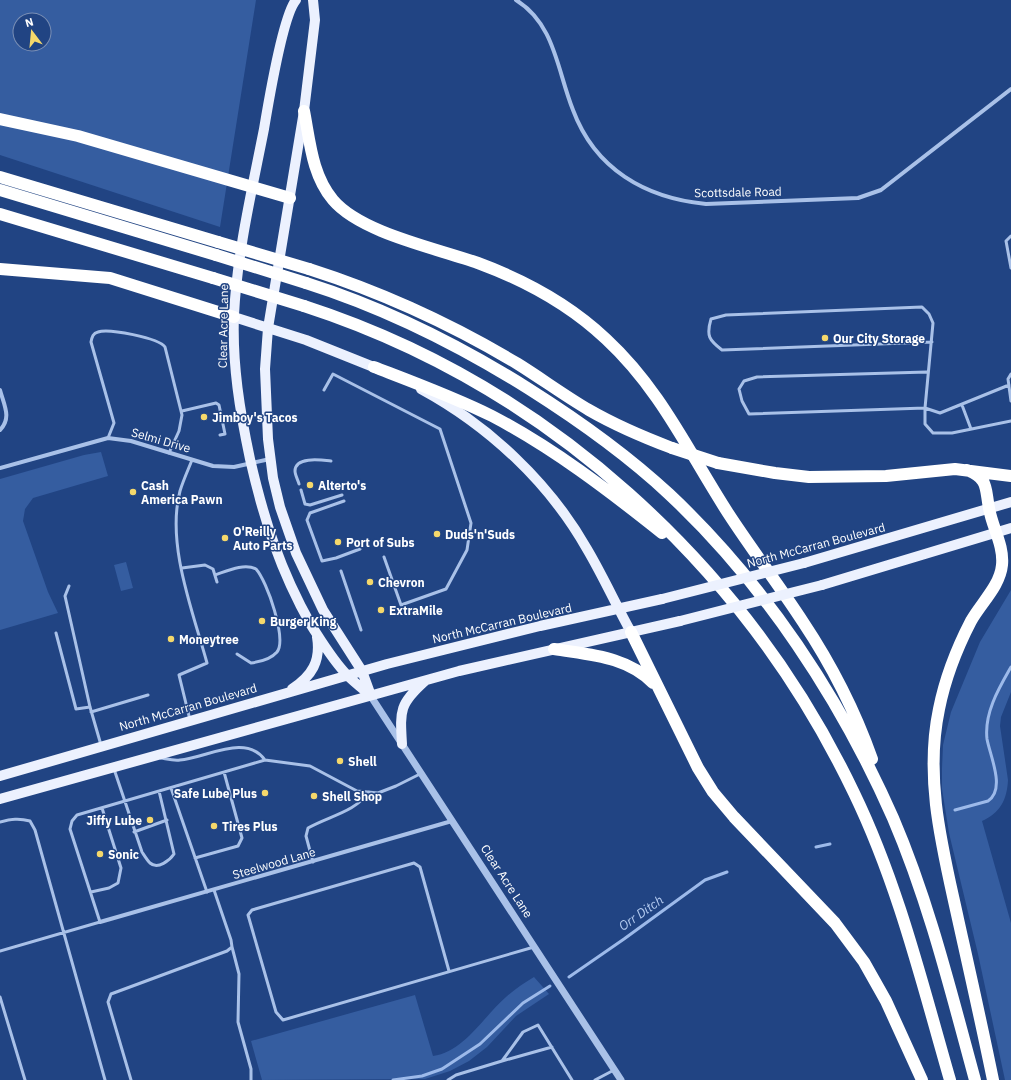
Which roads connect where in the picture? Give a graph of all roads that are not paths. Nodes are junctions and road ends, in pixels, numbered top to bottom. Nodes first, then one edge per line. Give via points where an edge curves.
1 (296, 0) edge
2 (313, 0) edge
3 (516, 0) edge
4 (1011, 89) edge
5 (304, 111) junction
6 (0, 119) edge
7 (0, 177) edge
8 (252, 188) junction
9 (0, 190) edge
10 (290, 198) junction
11 (0, 214) edge
12 (1011, 236) edge
13 (1011, 268) edge
14 (0, 269) edge
15 (234, 317) junction
16 (268, 328) junction
17 (932, 342) junction
18 (374, 367) junction
19 (927, 372) junction
20 (1011, 374) edge
21 (1009, 385) junction
22 (0, 390) edge
23 (324, 390) dead end
24 (1011, 401) edge
25 (962, 405) junction
26 (925, 408) junction
27 (182, 411) junction
28 (1011, 421) edge
29 (971, 429) junction
30 (0, 430) edge
31 (220, 435) dead end
32 (108, 438) junction
33 (169, 453) junction
34 (270, 459) junction
35 (192, 460) junction
36 (331, 461) dead end
37 (251, 464) junction
38 (0, 468) edge
39 (967, 470) junction
40 (1011, 476) edge
41 (299, 484) dead end
42 (301, 490) dead end
43 (342, 495) dead end
44 (344, 501) dead end
45 (1011, 502) edge
46 (989, 509) junction
47 (1011, 528) edge
48 (996, 533) junction
49 (360, 549) dead end
50 (384, 557) dead end
51 (182, 568) junction
52 (341, 571) dead end
53 (216, 575) junction
54 (217, 582) dead end
55 (69, 586) dead end
56 (734, 602) junction
57 (618, 609) junction
58 (362, 630) dead end
59 (631, 632) junction
60 (56, 633) dead end
61 (316, 633) junction
62 (554, 649) junction
63 (237, 654) dead end
64 (362, 671) junction
65 (348, 675) junction
66 (428, 679) junction
67 (658, 688) junction
68 (284, 693) junction
69 (148, 695) dead end
70 (370, 695) junction
71 (90, 707) junction
72 (92, 712) junction
73 (190, 720) junction
74 (402, 744) junction
75 (101, 746) junction
76 (154, 757) junction
77 (265, 760) junction
78 (113, 767) junction
79 (224, 772) junction
80 (421, 774) junction
81 (0, 776) edge
82 (171, 788) junction
83 (158, 791) junction
84 (369, 792) junction
85 (0, 799) edge
86 (124, 801) junction
87 (102, 808) junction
88 (892, 817) junction
89 (167, 820) junction
90 (452, 821) junction
91 (0, 822) edge
92 (134, 832) junction
93 (195, 858) junction
94 (313, 862) junction
95 (214, 890) junction
96 (91, 892) junction
97 (207, 892) junction
98 (100, 922) junction
99 (64, 932) junction
100 (232, 947) junction
101 (534, 947) junction
102 (0, 951) edge
103 (449, 971) junction
104 (0, 998) edge
105 (552, 1047) junction
106 (502, 1061) junction
107 (614, 1070) junction
108 (25, 1080) edge
109 (105, 1080) edge
110 (131, 1080) edge
111 (251, 1080) edge
112 (448, 1080) edge
113 (571, 1080) edge
114 (595, 1080) edge
115 (621, 1080) edge
116 (922, 1080) edge
117 (950, 1080) edge
118 (975, 1080) edge
119 (993, 1080) edge

1 - 8 main road, Clear Acre Lane via 288,18
2 - 5 main road, Clear Acre Lane via 315,20
3 - 4 street, Scottsdale Road via 530,10 549,36 572,110 599,155 630,181 647,191 683,202 706,204 869,196 881,190
5 - 10 main road, Clear Acre Lane
5 - 88 highway via 316,170 332,199 345,212 385,232 504,273 541,292 566,307 605,338 641,375 673,420 726,510 803,622 835,677 865,738
6 - 8 highway via 78,136
7 - 39 highway, bridge via 309,269 375,293 432,319 517,364 621,427 718,463 816,477
8 - 10 highway
8 - 15 main road, Clear Acre Lane via 238,269
9 - 88 highway, bridge via 306,282 398,318 492,366 585,427 621,453 670,495 751,583 791,636 823,685 857,743
10 - 16 main road, Clear Acre Lane
11 - 56 highway, bridge via 304,306 344,320 427,356 496,395 580,452 643,505 693,554
12 - 13 lane via 1006,241
14 - 15 highway via 110,278
15 - 16 main road
15 - 37 main road, Clear Acre Lane via 236,372
16 - 18 main road via 313,342
16 - 34 main road, Clear Acre Lane via 265,369
17 - 17 lane via 933,323 922,307 726,315 711,319 708,330 711,342 722,350
17 - 19 lane
18 - 56 highway via 465,403 549,449 663,534
18 - 57 main road via 428,393 458,413 509,452 535,476 587,549
19 - 26 lane
19 - 26 lane via 757,377 744,381 739,389 748,414
20 - 21 lane via 1008,379
21 - 24 lane
21 - 25 lane
22 - 30 street via 8,417
23 - 50 lane via 333,374 440,429 471,523 467,550 446,589 400,605
25 - 26 lane via 940,413
25 - 29 lane
26 - 29 lane via 925,424 933,433
27 - 31 lane via 216,403 219,405 225,434
27 - 32 lane via 163,344 113,331 99,331 92,337 91,342 114,423
27 - 33 lane via 182,420
28 - 29 lane
32 - 33 street, Selmi Drive via 131,441
32 - 38 street, Selmi Drive
33 - 35 street, Selmi Drive
34 - 37 street, Selmi Drive
34 - 64 main road, Clear Acre Lane via 280,507 296,553 322,610
35 - 37 street, Selmi Drive via 213,466
35 - 51 lane via 180,491 177,516
36 - 41 lane via 312,459 301,462 295,472
37 - 61 main road, Clear Acre Lane via 272,542
39 - 40 highway
39 - 46 highway via 983,479
42 - 43 lane via 305,504 310,505
44 - 49 lane via 310,513 307,520 322,561
45 - 46 main road, North McCarran Boulevard
46 - 48 highway
46 - 57 main road, North McCarran Boulevard, bridge via 804,563
47 - 48 main road
48 - 59 main road, bridge via 822,585
48 - 119 highway via 1002,555 1001,570 972,621 949,676 937,719 933,772 939,829
51 - 53 lane via 205,566 213,569
51 - 73 lane via 207,663 179,675
52 - 58 lane
53 - 54 lane
53 - 63 lane via 240,568 256,569 278,623 281,642 277,652 262,661 251,663
55 - 71 lane via 65,596
56 - 117 highway via 799,693 855,794 900,908
57 - 59 main road
57 - 64 main road, North McCarran Boulevard
59 - 62 main road
59 - 67 highway
60 - 71 lane via 76,709
61 - 65 main road, Clear Acre Lane
61 - 68 main road via 319,648 315,666 308,677
62 - 66 main road
62 - 67 highway via 618,660 637,669
64 - 65 main road, North McCarran Boulevard
64 - 70 main road, Clear Acre Lane
65 - 68 main road, North McCarran Boulevard
65 - 70 main road, Clear Acre Lane
66 - 70 main road
66 - 74 main road via 413,692 403,707 400,718
67 - 116 highway via 698,768 713,792 835,923 864,962 886,1001
68 - 73 main road, North McCarran Boulevard
69 - 72 lane
70 - 74 street, Clear Acre Lane
70 - 76 main road
71 - 72 lane
72 - 75 lane
73 - 75 main road, North McCarran Boulevard
74 - 80 street, Clear Acre Lane
75 - 81 main road, North McCarran Boulevard
76 - 77 lane via 179,760 238,748 254,749
76 - 78 main road
77 - 79 lane
77 - 84 lane via 310,766 357,791
78 - 85 main road
78 - 86 lane
79 - 82 lane
79 - 93 lane via 242,838 238,846
80 - 84 lane via 396,786
80 - 90 street, Clear Acre Lane
82 - 83 lane
82 - 93 lane
83 - 86 lane
83 - 89 lane
84 - 94 lane via 363,801 347,811 308,828 306,836
86 - 87 lane
86 - 92 lane
87 - 96 lane via 121,868 120,876 118,883 109,888
87 - 96 lane via 76,815 70,830
88 - 118 highway via 914,870
89 - 92 lane
89 - 92 lane via 174,854 165,863 149,863
90 - 94 street, Steelwood Lane
90 - 101 street, Clear Acre Lane
91 - 99 lane via 11,819 30,821 35,830
93 - 97 lane
94 - 95 street, Steelwood Lane
95 - 97 street, Steelwood Lane
95 - 100 lane
96 - 98 lane
97 - 98 street, Steelwood Lane
98 - 99 lane
99 - 102 lane
99 - 109 lane
100 - 110 lane via 111,994 108,1002
100 - 111 lane via 239,974 238,1022 251,1069
101 - 103 lane
101 - 107 street, Clear Acre Lane
103 - 103 lane via 283,1020 276,1012 248,915 252,910 414,863 420,867
104 - 108 lane
105 - 106 lane
105 - 106 lane via 538,1025 523,1032
105 - 113 lane
106 - 112 lane via 456,1075
107 - 114 lane
107 - 115 street, Clear Acre Lane

